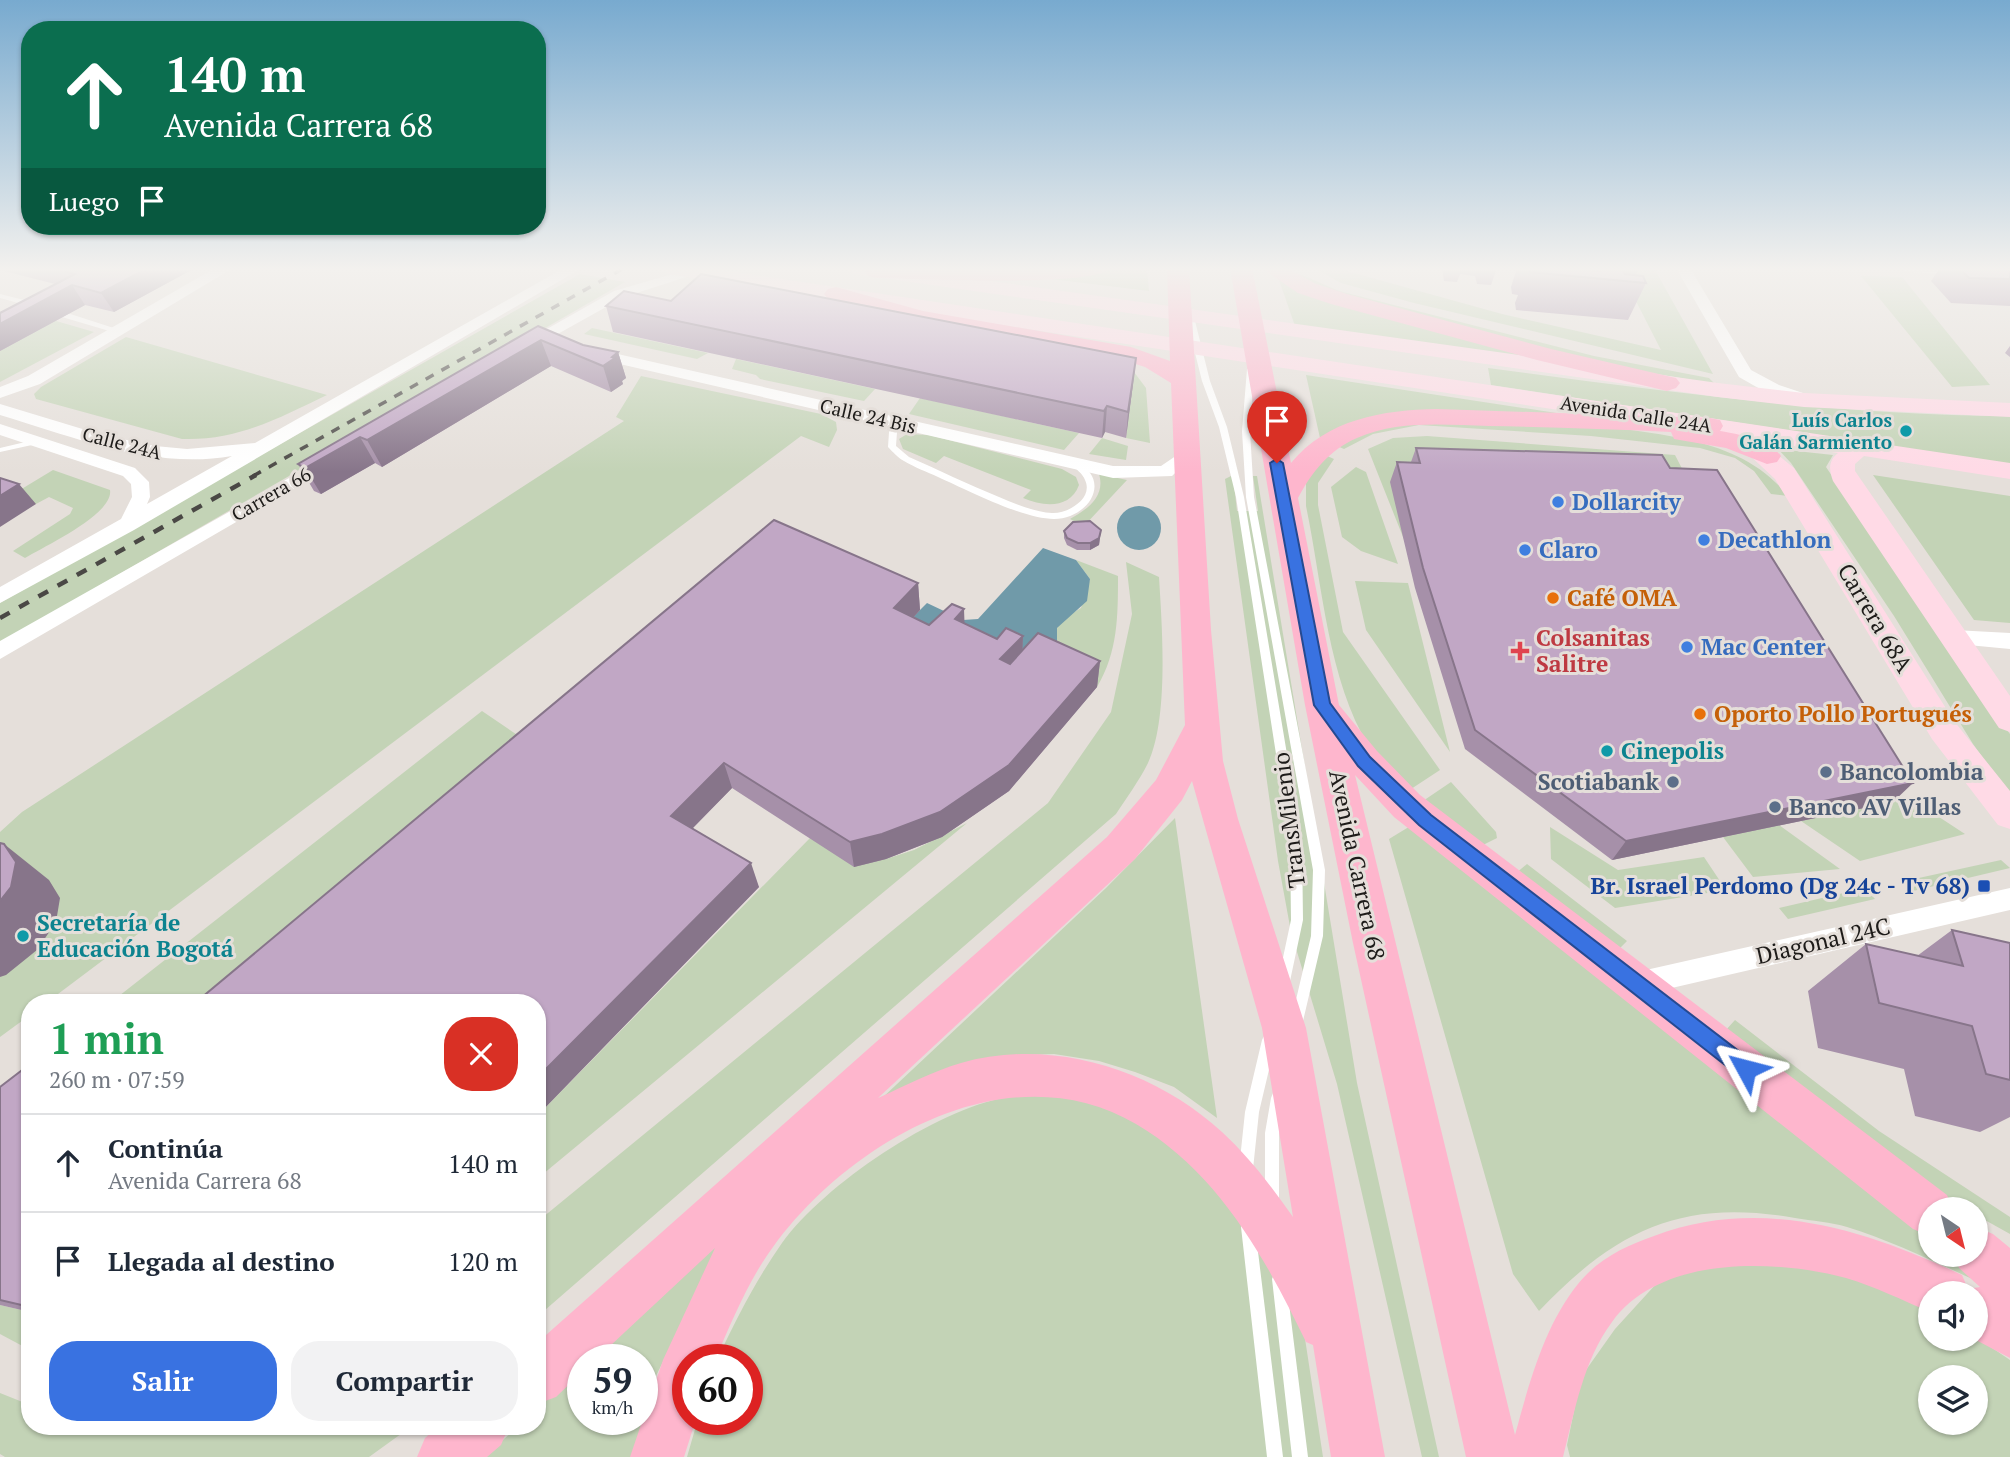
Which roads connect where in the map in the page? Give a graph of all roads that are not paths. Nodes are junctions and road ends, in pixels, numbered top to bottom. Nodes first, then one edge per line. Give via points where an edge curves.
1 (110, 336) edge
2 (457, 336) edge
3 (1026, 336) edge
4 (1129, 336) edge
5 (1181, 336) edge
6 (1195, 336) edge
7 (1247, 336) edge
8 (1254, 336) edge
9 (1339, 336) edge
10 (1476, 336) edge
11 (1723, 336) edge
12 (566, 337) joint
13 (502, 359) edge
14 (1745, 373) junction
15 (34, 380) junction
16 (1183, 380) junction
17 (1667, 383) junction
18 (1718, 390) junction
19 (0, 393) edge
20 (1808, 400) junction
21 (2010, 411) edge
22 (8, 412) edge
23 (1580, 418) junction
24 (898, 423) junction
25 (1721, 428) junction
26 (0, 429) edge
27 (287, 434) junction
28 (40, 441) junction
29 (1859, 448) junction
30 (349, 449) edge
31 (0, 450) edge
32 (1186, 454) junction
33 (1767, 456) junction
34 (1076, 464) junction
35 (2010, 471) edge
36 (1245, 497) junction
37 (1283, 499) junction
38 (127, 526) junction
39 (0, 596) edge
40 (1954, 638) junction
41 (2010, 642) edge
42 (0, 650) edge
43 (1322, 705) junction
44 (2010, 720) edge
45 (1202, 725) junction
46 (2010, 815) edge
47 (2010, 899) edge
48 (1637, 984) junction
49 (1918, 1202) edge
50 (1988, 1248) edge
51 (1988, 1262) edge
52 (2010, 1262) edge
53 (2010, 1281) edge
54 (1918, 1282) edge
55 (1988, 1318) edge
56 (2010, 1332) edge
57 (696, 1344) edge
58 (546, 1370) edge
59 (1349, 1403) junction
60 (672, 1411) edge
61 (471, 1435) edge
62 (444, 1457) edge
63 (657, 1457) edge
64 (1275, 1457) edge
65 (1300, 1457) edge
66 (1358, 1457) edge
67 (1493, 1457) edge
68 (1536, 1457) edge

1 - 15 street
2 - 27 street, Carrera 66
3 - 16 main road via 1131,354
4 - 25 main road, Avenida Calle 24A
5 - 16 main road
6 - 36 lane, TransMilenio
7 - 36 lane, TransMilenio
8 - 37 main road, Avenida Carrera 68
9 - 17 main road
10 - 17 main road
11 - 14 street
12 - 13 street
12 - 24 street, Calle 24 Bis via 589,352
14 - 18 street via 1731,386
14 - 20 street via 1773,389
15 - 19 street
15 - 22 street
16 - 32 main road
17 - 18 main road
18 - 20 main road
20 - 21 main road
22 - 27 street, Calle 24A via 125,447 171,455 230,453
23 - 25 main road
23 - 33 main road via 1721,438
23 - 37 main road via 1436,417 1375,423 1324,445 1297,472
24 - 34 street, Calle 24 Bis
24 - 34 lane via 892,447 906,459 1038,514 1063,515 1086,502 1092,486
25 - 29 main road, Avenida Calle 24A
25 - 33 main road, Carrera 68A
26 - 28 street, Calle 24A
27 - 38 street, Carrera 66
28 - 31 lane
28 - 38 street, Calle 24A via 104,461 140,482 141,497
29 - 35 main road, Avenida Calle 24A
29 - 40 main road via 1843,461 1846,481
30 - 42 street, Carrera 66
32 - 34 street, Calle 24 Bis via 1166,472 1153,474
32 - 45 main road
33 - 46 main road, Carrera 68A via 1810,511 1943,730
36 - 64 lane, TransMilenio via 1294,832 1298,894 1292,950 1247,1142 1249,1238
36 - 65 lane, TransMilenio via 1320,870 1317,936 1272,1133 1272,1200
37 - 43 main road, Avenida Carrera 68
38 - 39 street, Carrera 66
40 - 41 street
40 - 44 main road
43 - 48 main road via 1364,761 1407,806
43 - 67 main road, Avenida Carrera 68
45 - 58 main road via 1169,790 1121,848
45 - 59 main road via 1219,819 1284,1028
47 - 48 street, Diagonal 24C
48 - 49 main road
50 - 52 main road
51 - 53 main road
54 - 68 main road via 1856,1256 1791,1242 1715,1242 1645,1262 1618,1278 1594,1303 1570,1342
55 - 56 main road
57 - 59 main road via 756,1228 813,1170 859,1133 918,1099 998,1076 1047,1072 1115,1088 1144,1101 1174,1120 1230,1173 1302,1276 1324,1324
59 - 66 main road
60 - 63 main road
61 - 62 main road

